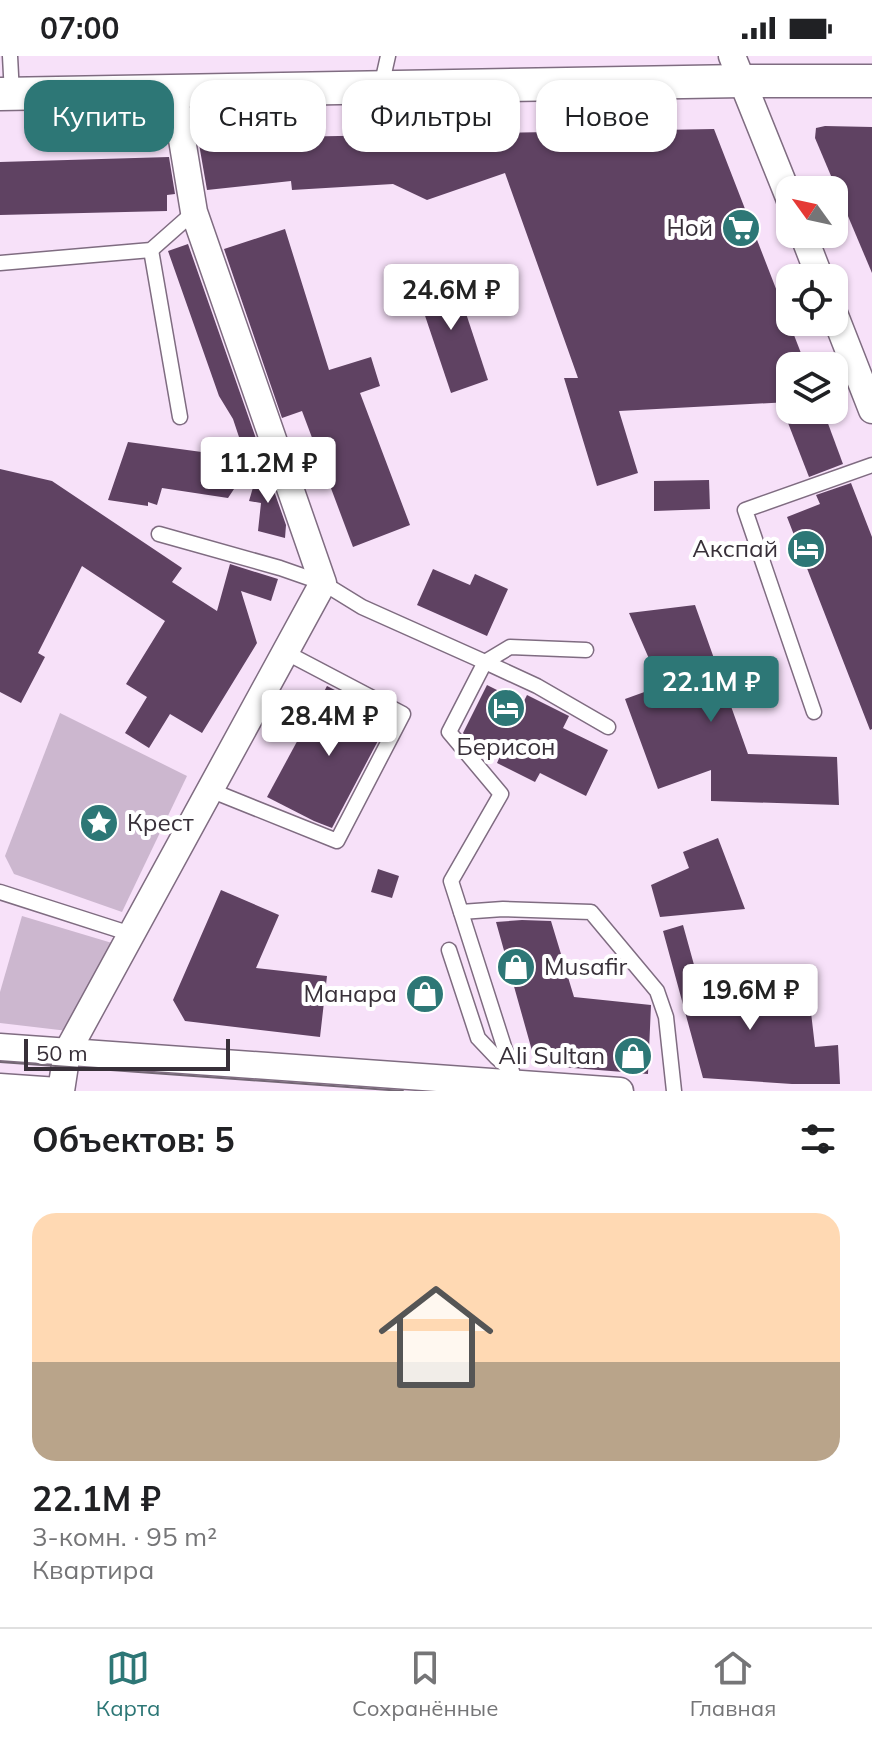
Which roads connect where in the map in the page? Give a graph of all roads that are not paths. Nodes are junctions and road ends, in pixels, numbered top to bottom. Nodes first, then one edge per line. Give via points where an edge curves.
1 (10, 56) edge
2 (388, 56) edge
3 (737, 68) edge
4 (383, 80) edge
5 (512, 80) edge
6 (872, 81) edge
7 (342, 88) edge
8 (174, 91) joint
9 (6, 94) edge
10 (780, 176) edge
11 (194, 212) junction
12 (151, 250) junction
13 (0, 263) edge
14 (847, 336) edge
15 (864, 368) edge
16 (872, 410) edge
17 (180, 417) dead end
18 (872, 465) edge
19 (159, 534) dead end
20 (323, 583) junction
21 (586, 650) dead end
22 (285, 652) junction
23 (485, 662) junction
24 (814, 712) dead end
25 (608, 727) dead end
26 (210, 790) junction
27 (0, 892) edge
28 (461, 912) junction
29 (131, 934) junction
30 (449, 950) dead end
31 (0, 1047) edge
32 (67, 1052) junction
33 (514, 1077) junction
34 (0, 1087) edge
35 (60, 1091) edge
36 (620, 1091) edge
37 (674, 1091) edge

1 - 9 lane
2 - 4 lane
3 - 5 street
3 - 6 street
3 - 10 street
7 - 8 street
8 - 11 street
11 - 12 lane
11 - 20 street
12 - 13 lane
12 - 17 lane
14 - 15 street
15 - 16 street
18 - 24 lane via 745,510
19 - 20 lane
20 - 22 street
20 - 23 lane via 362,607
21 - 23 lane via 510,647
22 - 26 street
22 - 26 lane via 403,714 337,841
23 - 25 lane
23 - 28 lane via 449,732 501,794 451,881
26 - 29 street
27 - 29 lane
28 - 33 lane
28 - 37 lane via 591,912 657,991 666,1017
29 - 32 street
30 - 33 lane via 478,1038
31 - 32 street
32 - 33 street
32 - 35 street
33 - 36 street
34 - 35 street

